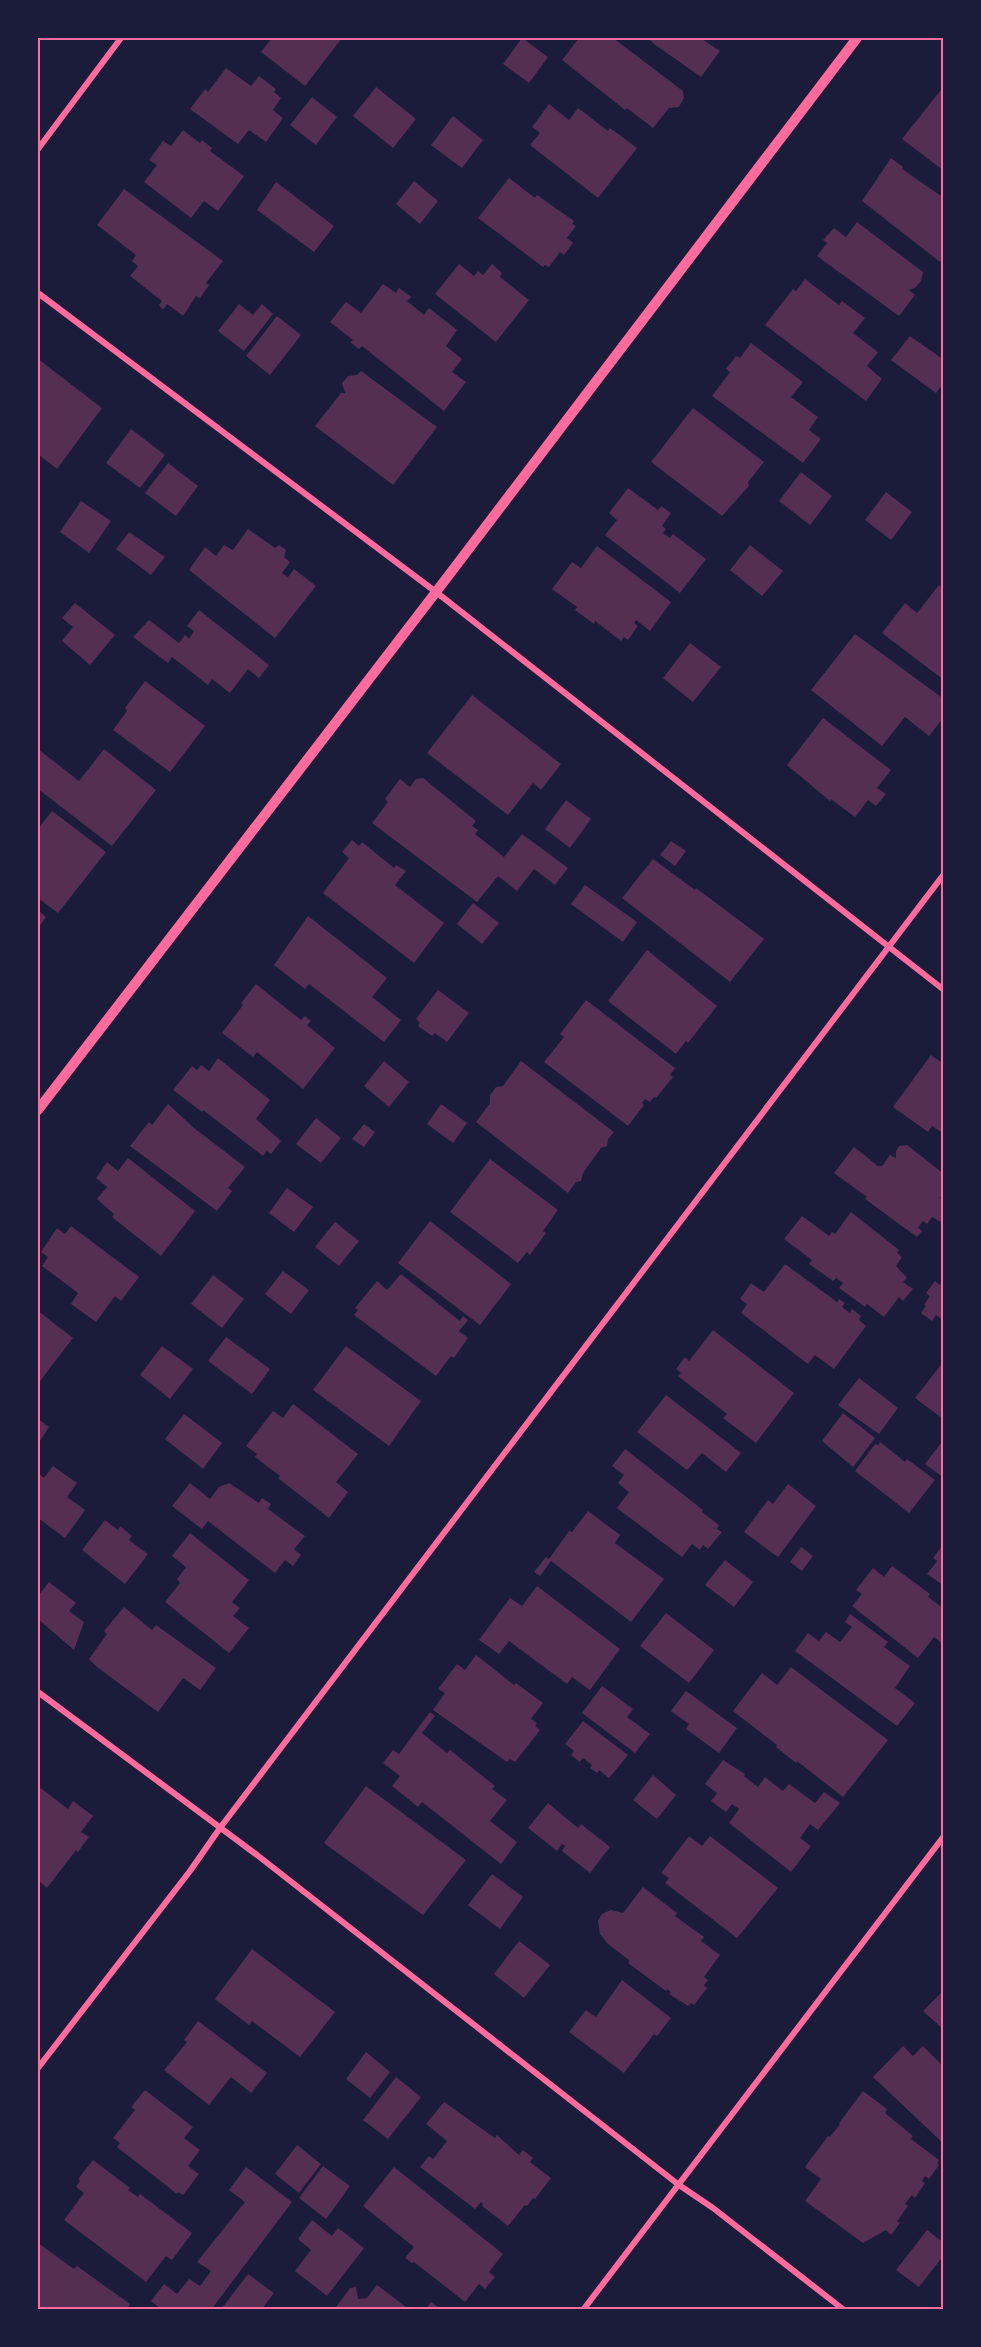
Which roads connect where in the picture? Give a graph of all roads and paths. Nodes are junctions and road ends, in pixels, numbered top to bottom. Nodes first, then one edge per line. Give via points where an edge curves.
1 (121, 38) edge
2 (857, 38) edge
3 (38, 149) edge
4 (38, 293) edge
5 (436, 592) junction
6 (944, 874) edge
7 (888, 948) junction
8 (944, 990) edge
9 (38, 1110) edge
10 (38, 1692) edge
11 (220, 1828) junction
12 (944, 1836) edge
13 (38, 2068) edge
14 (679, 2185) junction
15 (583, 2310) edge
16 (844, 2310) edge

1 - 3 street
2 - 5 street
4 - 5 street
5 - 7 street
5 - 9 street
6 - 7 street
7 - 8 street
7 - 11 street
10 - 11 street
11 - 13 street
11 - 14 street
12 - 14 street
14 - 15 street
14 - 16 street

